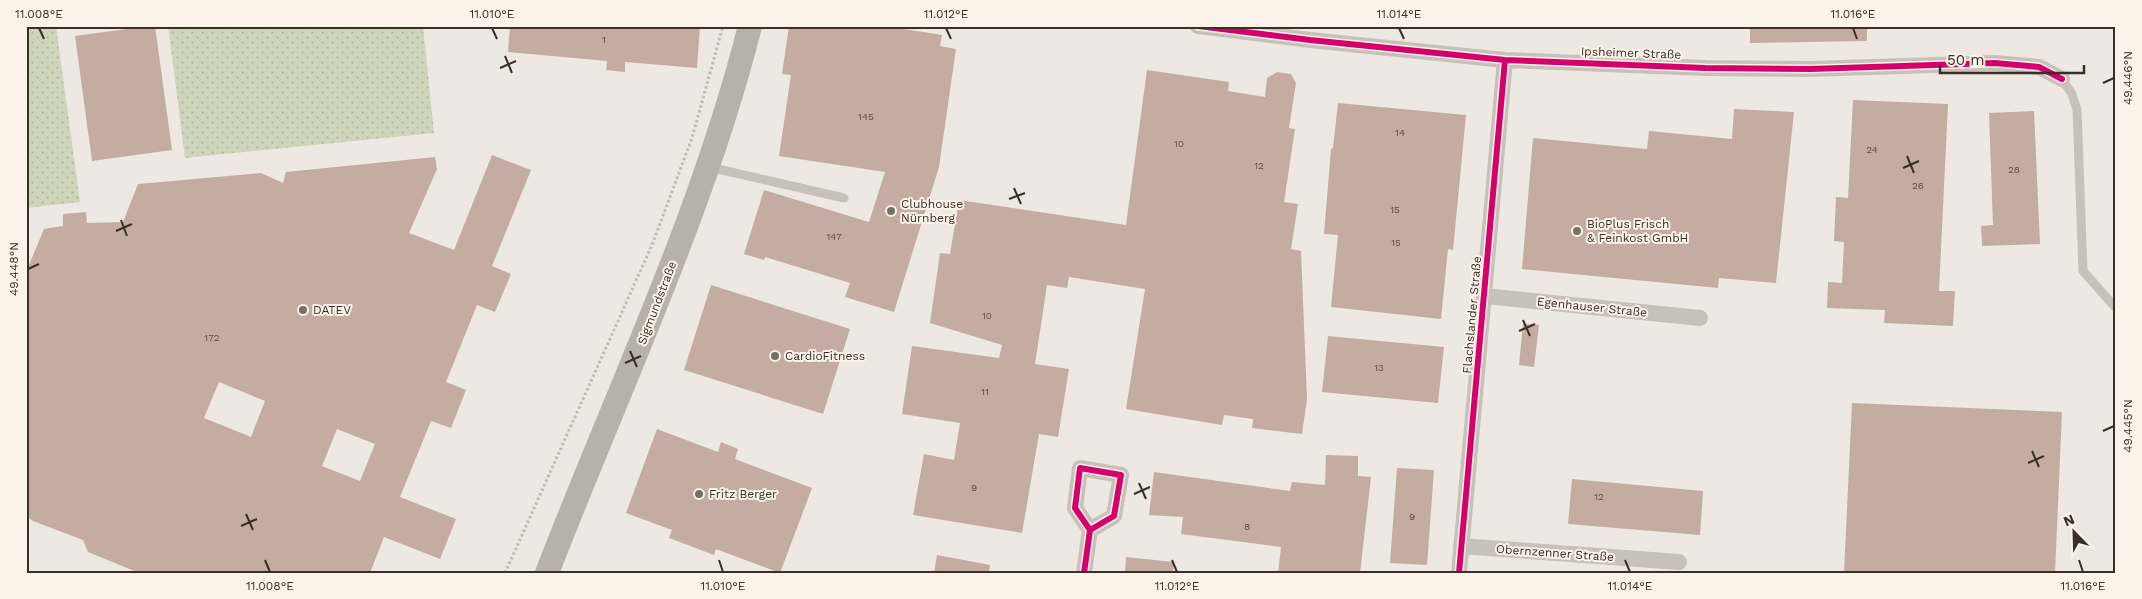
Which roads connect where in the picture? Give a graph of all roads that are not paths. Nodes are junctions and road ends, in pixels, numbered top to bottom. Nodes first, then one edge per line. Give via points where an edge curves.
1 (750, 26) edge
2 (1198, 26) edge
3 (1505, 60) junction
4 (2062, 79) joint
5 (709, 167) junction
6 (844, 198) dead end
7 (1485, 296) junction
8 (2116, 308) edge
9 (1700, 318) dead end
10 (1090, 530) dead end
11 (1461, 546) junction
12 (1679, 562) dead end
13 (547, 573) edge
14 (1084, 573) edge
15 (1459, 573) edge

1 - 5 main road, Sigmundstraße
2 - 3 street, Ipsheimer Straße
3 - 4 street, Ipsheimer Straße via 1810,70 1995,64 2038,67
3 - 7 street, Flachslander Straße
4 - 8 lane via 2077,110 2083,271
5 - 6 lane
5 - 13 main road, Sigmundstraße via 635,360
7 - 9 street, Egenhauser Straße
7 - 11 street, Flachslander Straße
10 - 14 street
11 - 12 street, Obernzenner Straße
11 - 15 street, Flachslander Straße

